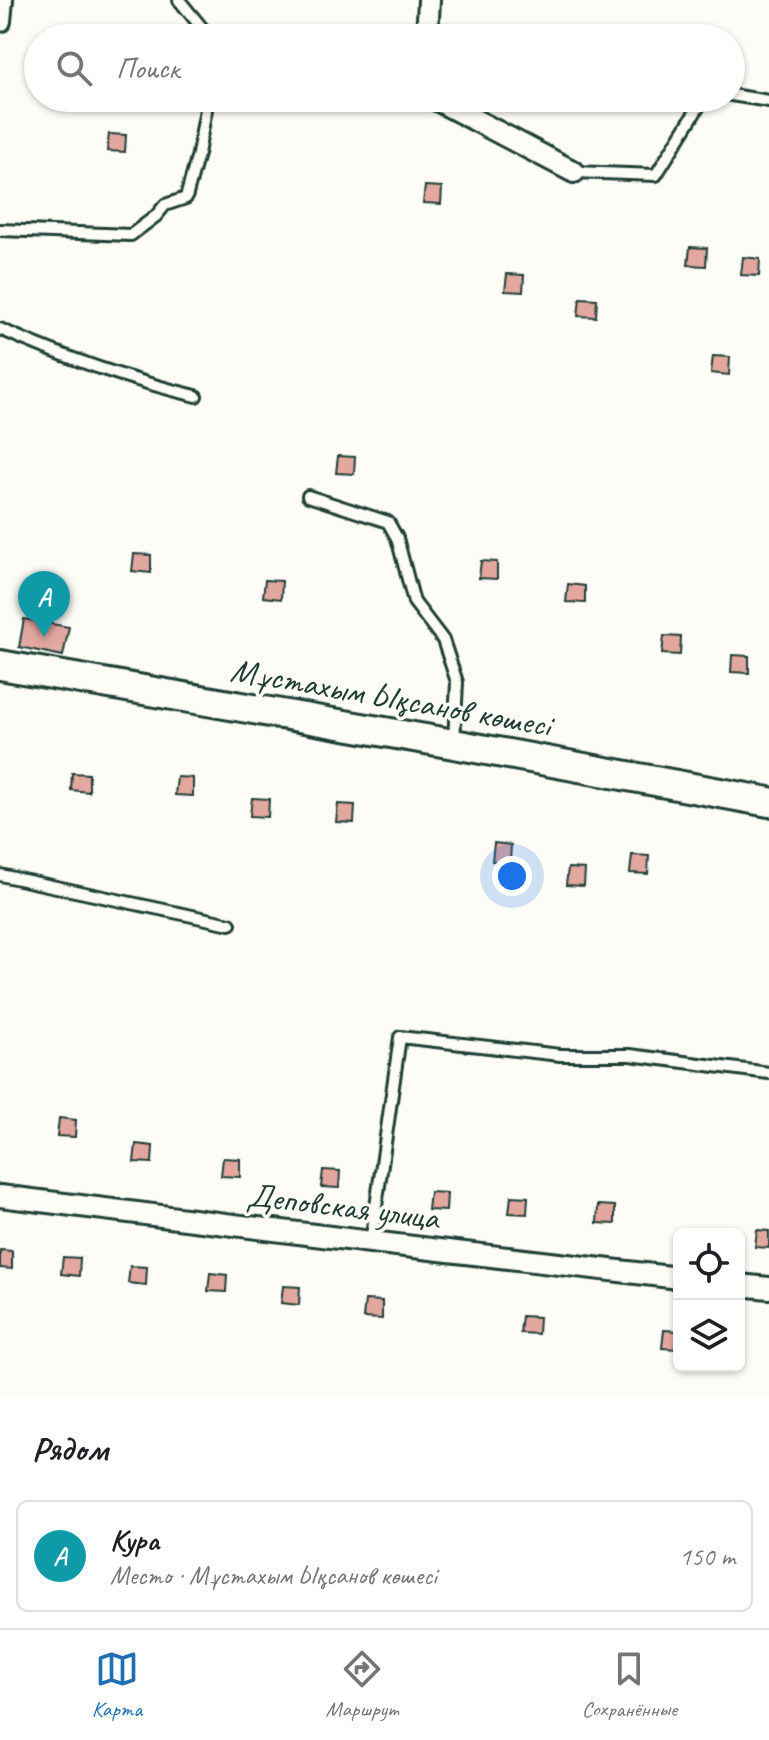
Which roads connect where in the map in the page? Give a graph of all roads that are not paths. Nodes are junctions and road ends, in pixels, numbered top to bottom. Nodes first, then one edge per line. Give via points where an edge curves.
1 (2, 0) edge
2 (179, 0) edge
3 (429, 0) edge
4 (0, 21) edge
5 (199, 24) edge
6 (428, 24) edge
7 (745, 97) edge
8 (769, 101) edge
9 (206, 112) edge
10 (460, 112) edge
11 (695, 112) edge
12 (574, 172) joint
13 (0, 230) edge
14 (0, 329) edge
15 (196, 396) dead end
16 (308, 496) dead end
17 (0, 665) edge
18 (454, 744) junction
19 (769, 802) edge
20 (0, 875) edge
21 (230, 924) dead end
22 (769, 1073) edge
23 (0, 1196) edge
24 (371, 1242) junction
25 (673, 1277) edge
26 (745, 1286) edge
27 (769, 1288) edge

1 - 4 street
2 - 5 lane
3 - 6 street
7 - 8 lane
9 - 13 lane via 186,198 165,205 131,235
10 - 12 street
11 - 12 lane via 656,175
14 - 15 lane via 149,385
16 - 18 lane via 388,522 414,602 443,640 457,682
17 - 18 main road, Мұстахым Ықсанов көшесі
18 - 19 main road, Мұстахым Ықсанов көшесі
20 - 21 lane
22 - 24 lane via 630,1055 560,1055 400,1037
23 - 24 street, Деповская улица
24 - 25 street, Деповская улица
26 - 27 street

